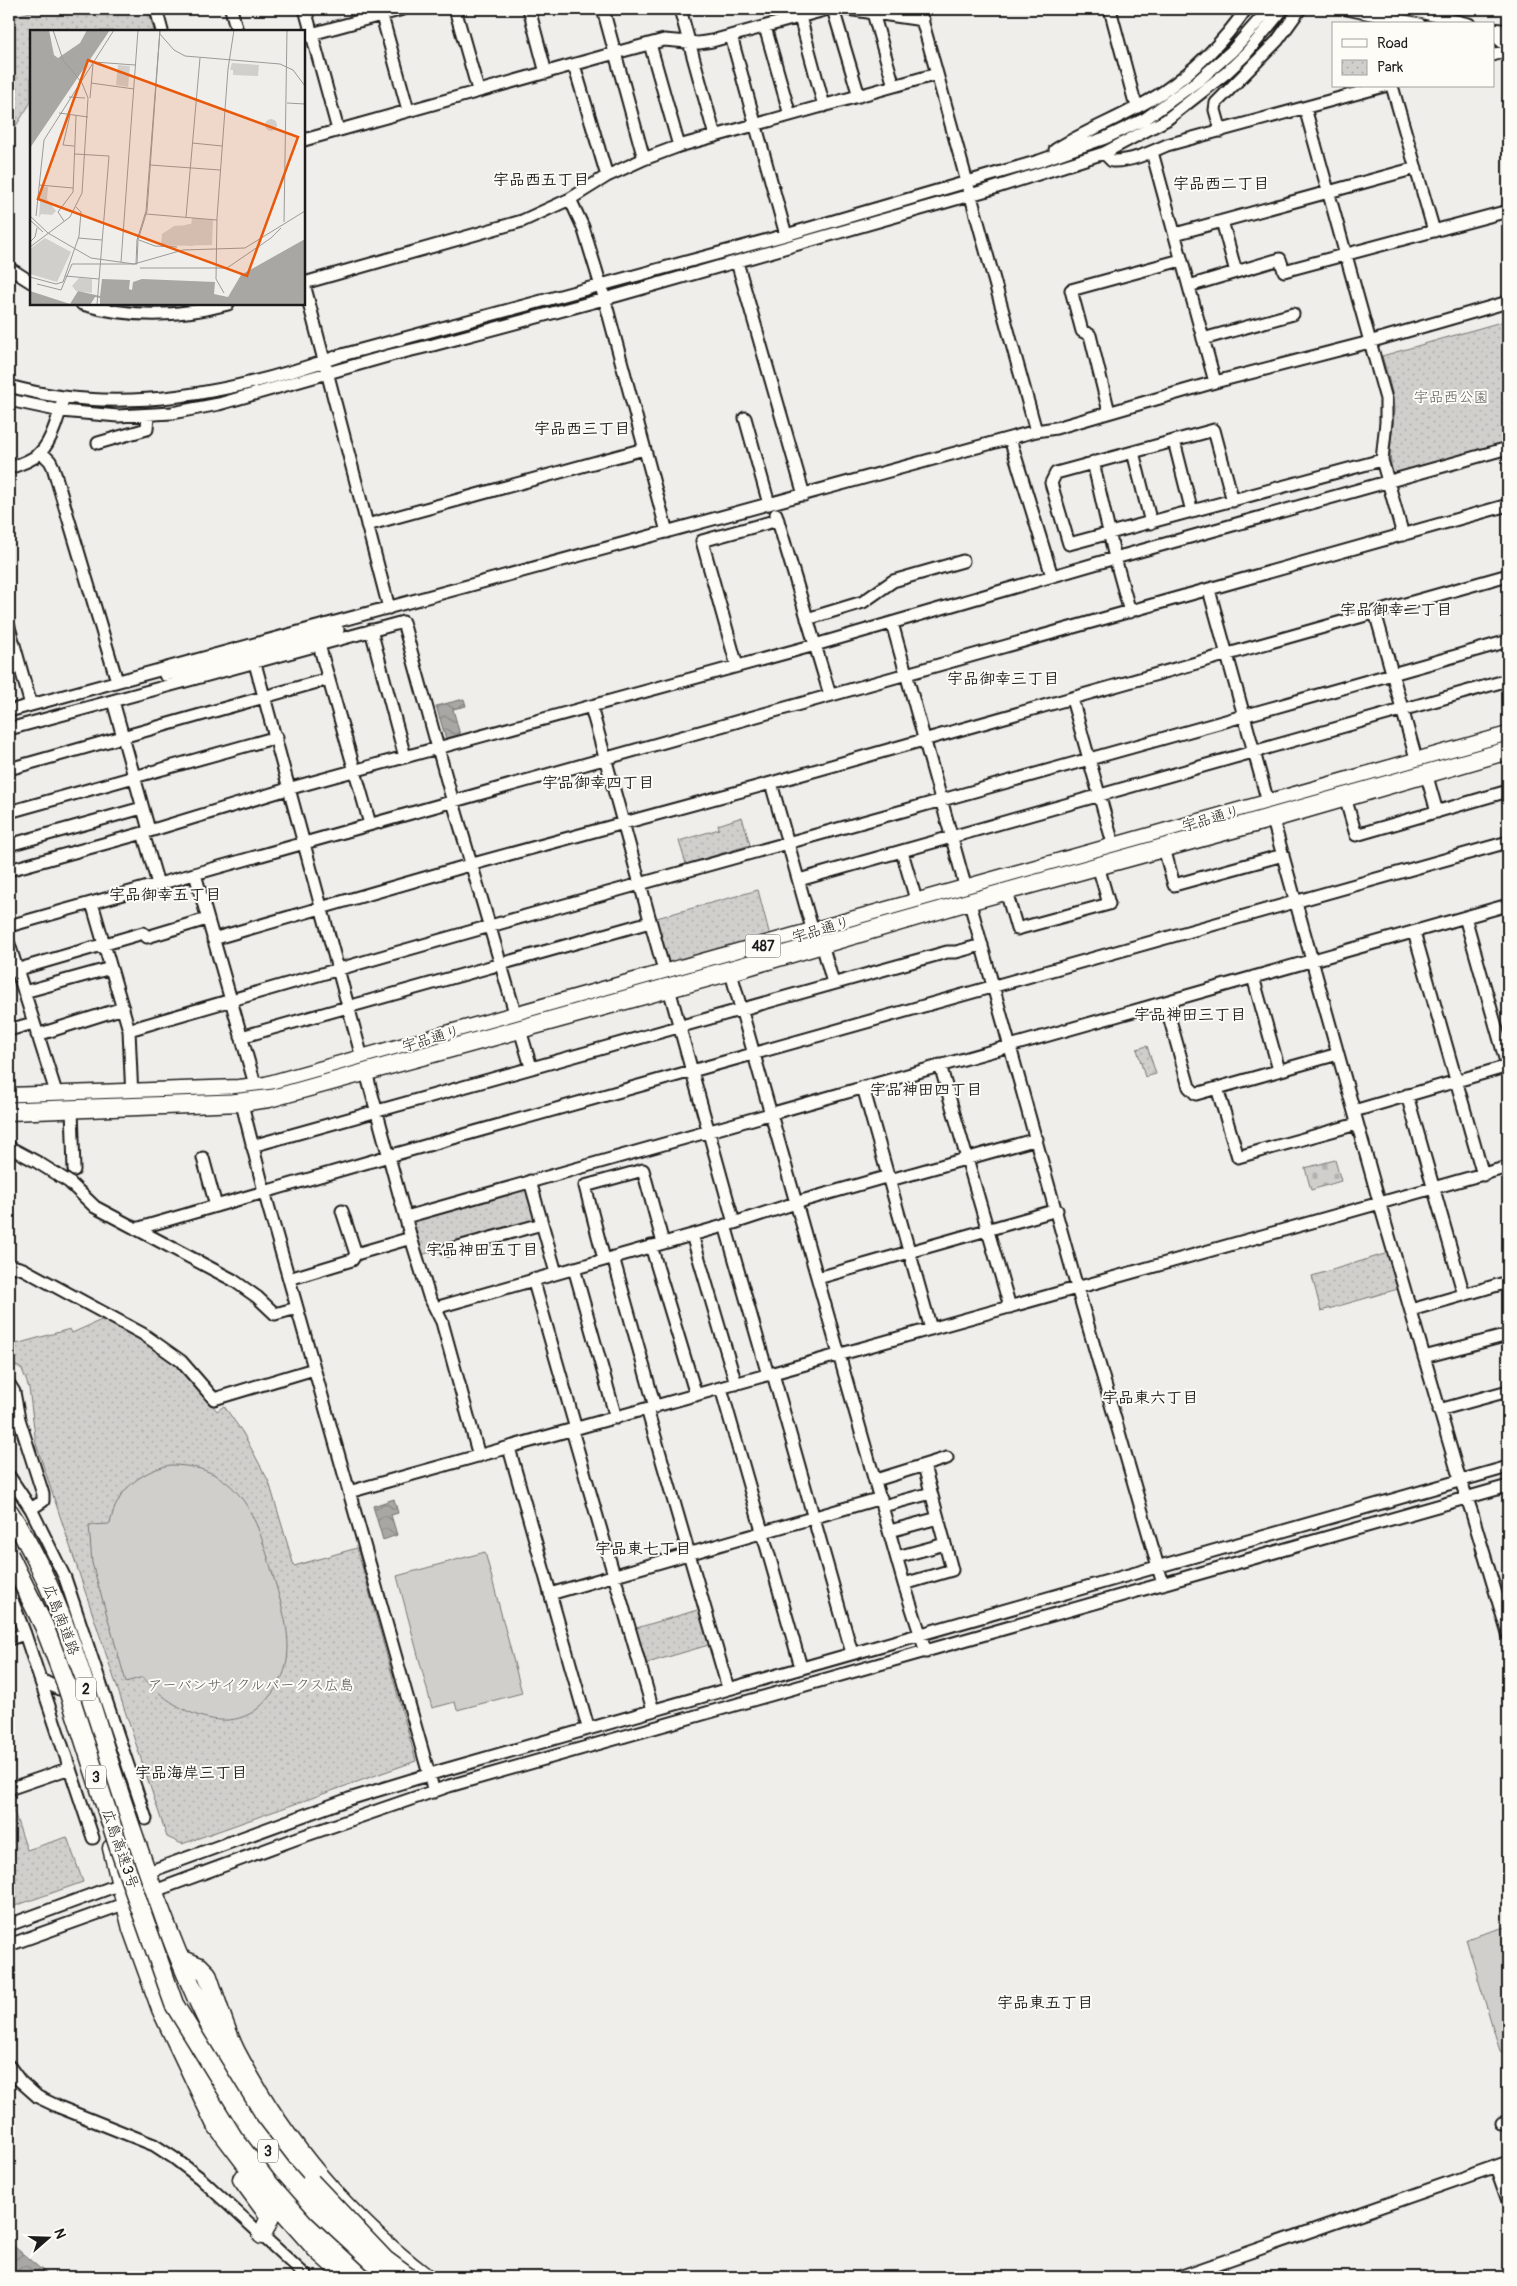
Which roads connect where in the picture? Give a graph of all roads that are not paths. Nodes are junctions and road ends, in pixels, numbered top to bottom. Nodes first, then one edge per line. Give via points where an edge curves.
1 (156, 9) edge
2 (231, 9) edge
3 (305, 9) edge
4 (403, 9) edge
5 (455, 9) edge
6 (529, 9) edge
7 (603, 9) edge
8 (680, 9) edge
9 (828, 9) edge
10 (833, 9) edge
11 (847, 9) edge
12 (919, 9) edge
13 (1110, 9) edge
14 (1246, 9) edge
15 (1269, 9) edge
16 (1283, 9) edge
17 (1300, 9) edge
18 (1347, 9) edge
19 (1406, 9) edge
20 (381, 12) edge
21 (873, 13) junction
22 (800, 17) junction
23 (923, 20) junction
24 (1409, 22) edge
25 (1442, 22) edge
26 (1461, 22) edge
27 (765, 27) junction
28 (162, 30) edge
29 (237, 30) edge
30 (1494, 30) edge
31 (308, 35) edge
32 (731, 36) junction
33 (1503, 41) edge
34 (690, 42) junction
35 (650, 44) junction
36 (615, 54) junction
37 (1494, 54) edge
38 (574, 65) junction
39 (546, 73) junction
40 (937, 74) junction
41 (894, 86) junction
42 (1377, 88) edge
43 (1393, 88) edge
44 (478, 90) junction
45 (858, 96) junction
46 (824, 106) junction
47 (1138, 106) junction
48 (1305, 108) junction
49 (408, 110) junction
50 (790, 115) junction
51 (755, 126) junction
52 (338, 130) junction
53 (1221, 132) junction
54 (715, 136) junction
55 (305, 140) edge
56 (679, 146) junction
57 (1155, 151) junction
58 (1104, 153) junction
59 (644, 159) junction
60 (1039, 161) junction
61 (1416, 168) junction
62 (607, 176) junction
63 (967, 182) junction
64 (1329, 192) junction
65 (971, 195) junction
66 (570, 199) junction
67 (1508, 211) edge
68 (1222, 221) junction
69 (1434, 231) junction
70 (1174, 234) junction
71 (786, 235) junction
72 (1346, 254) junction
73 (1182, 260) junction
74 (737, 262) junction
75 (9, 268) edge
76 (1236, 272) junction
77 (30, 281) edge
78 (305, 283) edge
79 (601, 286) junction
80 (1189, 286) junction
81 (305, 287) edge
82 (604, 299) junction
83 (1508, 302) edge
84 (87, 305) edge
85 (223, 305) edge
86 (1293, 314) dead end
87 (1203, 339) junction
88 (1370, 341) junction
89 (324, 362) junction
90 (328, 374) junction
91 (1215, 382) junction
92 (9, 386) edge
93 (63, 397) junction
94 (9, 400) edge
95 (60, 411) junction
96 (1109, 412) junction
97 (148, 415) junction
98 (744, 418) dead end
99 (1036, 431) junction
100 (1010, 439) junction
101 (1174, 441) junction
102 (98, 443) dead end
103 (1508, 448) edge
104 (644, 449) junction
105 (1133, 452) junction
106 (42, 453) junction
107 (1382, 460) junction
108 (1092, 462) junction
109 (9, 468) edge
110 (904, 468) junction
111 (1387, 482) junction
112 (804, 495) junction
113 (1233, 501) junction
114 (1508, 505) edge
115 (774, 512) junction
116 (1192, 512) junction
117 (1151, 523) junction
118 (367, 525) junction
119 (668, 532) junction
120 (1109, 534) junction
121 (1403, 535) junction
122 (1115, 558) junction
123 (963, 561) dead end
124 (1508, 575) edge
125 (1052, 576) junction
126 (1209, 590) junction
127 (389, 608) junction
128 (1130, 612) junction
129 (1375, 612) junction
130 (363, 615) junction
131 (807, 619) junction
132 (892, 623) junction
133 (9, 627) edge
134 (372, 630) junction
135 (1508, 641) edge
136 (319, 644) junction
137 (815, 645) junction
138 (1226, 654) junction
139 (254, 658) junction
140 (737, 666) junction
141 (150, 672) junction
142 (906, 673) junction
143 (1392, 674) junction
144 (328, 679) junction
145 (1508, 680) edge
146 (117, 681) junction
147 (830, 695) junction
148 (265, 697) junction
149 (1072, 699) junction
150 (114, 701) junction
151 (31, 705) junction
152 (591, 707) junction
153 (1403, 710) junction
154 (9, 711) edge
155 (1245, 717) junction
156 (9, 729) edge
157 (1508, 736) edge
158 (123, 737) junction
159 (277, 737) junction
160 (924, 740) junction
161 (438, 748) junction
162 (1508, 750) edge
163 (1255, 752) junction
164 (406, 757) junction
165 (605, 758) junction
166 (1090, 760) junction
167 (1421, 768) junction
168 (9, 769) edge
169 (355, 770) junction
170 (134, 777) junction
171 (771, 783) junction
172 (291, 788) junction
173 (1508, 791) edge
174 (1100, 796) junction
175 (1345, 797) junction
176 (941, 800) junction
177 (453, 801) junction
178 (142, 808) junction
179 (1271, 810) junction
180 (9, 812) edge
181 (1437, 812) junction
182 (623, 823) junction
183 (370, 824) junction
184 (146, 832) junction
185 (952, 837) junction
186 (305, 842) junction
187 (788, 842) junction
188 (1508, 842) edge
189 (9, 844) edge
190 (1114, 847) junction
191 (1164, 848) junction
192 (902, 852) junction
193 (1283, 855) junction
194 (472, 864) junction
195 (1098, 866) junction
196 (9, 870) edge
197 (195, 874) junction
198 (799, 880) junction
199 (158, 884) junction
200 (640, 884) junction
201 (1006, 891) junction
202 (967, 895) junction
203 (1295, 900) junction
204 (92, 903) junction
205 (917, 903) junction
206 (1508, 905) edge
207 (322, 907) junction
208 (1465, 917) junction
209 (208, 919) junction
210 (650, 922) junction
211 (9, 926) edge
212 (490, 927) junction
213 (1414, 932) junction
214 (818, 938) junction
215 (213, 939) junction
216 (9, 944) edge
217 (104, 944) junction
218 (982, 945) junction
219 (1312, 962) junction
220 (501, 963) junction
221 (728, 963) junction
222 (111, 968) junction
223 (338, 970) junction
224 (13, 971) edge
225 (1253, 977) junction
226 (666, 980) junction
227 (833, 983) junction
228 (994, 987) junction
229 (24, 992) junction
230 (231, 1000) junction
231 (1165, 1002) junction
232 (348, 1007) junction
233 (123, 1008) junction
234 (742, 1009) junction
235 (33, 1022) junction
236 (517, 1022) junction
237 (679, 1026) junction
238 (9, 1030) edge
239 (129, 1030) junction
240 (37, 1035) junction
241 (242, 1037) junction
242 (1011, 1046) junction
243 (754, 1054) junction
244 (1338, 1054) junction
245 (364, 1065) junction
246 (940, 1065) junction
247 (531, 1067) junction
248 (1508, 1067) edge
249 (1280, 1070) junction
250 (692, 1072) junction
251 (1456, 1081) junction
252 (863, 1087) junction
253 (1217, 1088) junction
254 (245, 1093) junction
255 (55, 1096) junction
256 (1407, 1096) junction
257 (9, 1097) edge
258 (132, 1099) junction
259 (72, 1108) junction
260 (9, 1111) edge
261 (376, 1111) junction
262 (1354, 1111) junction
263 (771, 1113) junction
264 (1357, 1124) junction
265 (708, 1130) junction
266 (1037, 1139) junction
267 (252, 1146) junction
268 (9, 1147) edge
269 (389, 1156) junction
270 (203, 1158) dead end
271 (967, 1158) junction
272 (1508, 1167) edge
273 (74, 1170) dead end
274 (1483, 1175) junction
275 (889, 1178) junction
276 (530, 1181) junction
277 (1433, 1189) junction
278 (264, 1192) junction
279 (796, 1203) junction
280 (1380, 1204) junction
281 (216, 1206) junction
282 (1057, 1210) junction
283 (342, 1211) dead end
284 (406, 1217) junction
285 (542, 1224) junction
286 (729, 1224) junction
287 (136, 1229) junction
288 (987, 1230) junction
289 (692, 1235) junction
290 (411, 1238) junction
291 (664, 1243) junction
292 (651, 1246) junction
293 (447, 1250) dead end
294 (910, 1251) junction
295 (356, 1254) junction
296 (608, 1258) junction
297 (9, 1265) edge
298 (574, 1268) junction
299 (556, 1273) junction
300 (818, 1278) junction
301 (289, 1279) junction
302 (533, 1279) junction
303 (1508, 1282) edge
304 (1078, 1287) junction
305 (1464, 1295) junction
306 (1010, 1307) junction
307 (297, 1308) junction
308 (435, 1308) junction
309 (1410, 1310) junction
310 (931, 1329) junction
311 (1508, 1335) edge
312 (840, 1355) junction
313 (1424, 1357) junction
314 (314, 1369) junction
315 (770, 1374) junction
316 (9, 1384) edge
317 (736, 1384) junction
318 (721, 1388) junction
319 (1508, 1391) edge
320 (696, 1395) junction
321 (651, 1408) junction
322 (1439, 1410) junction
323 (616, 1418) junction
324 (574, 1430) junction
325 (508, 1448) junction
326 (479, 1456) junction
327 (947, 1458) dead end
328 (924, 1466) junction
329 (1508, 1467) edge
330 (9, 1476) edge
331 (876, 1480) junction
332 (1460, 1480) junction
333 (1508, 1486) edge
334 (349, 1492) junction
335 (931, 1493) junction
336 (1466, 1497) junction
337 (882, 1502) junction
338 (31, 1509) junction
339 (9, 1512) edge
340 (814, 1518) junction
341 (938, 1518) junction
342 (890, 1531) junction
343 (763, 1532) junction
344 (945, 1544) junction
345 (690, 1552) junction
346 (9, 1555) edge
347 (897, 1557) junction
348 (9, 1566) edge
349 (1159, 1566) junction
350 (614, 1575) junction
351 (904, 1584) junction
352 (1163, 1584) junction
353 (9, 1592) edge
354 (550, 1594) junction
355 (25, 1634) junction
356 (920, 1634) junction
357 (1508, 1634) edge
358 (9, 1639) edge
359 (926, 1652) junction
360 (852, 1653) junction
361 (801, 1667) junction
362 (40, 1680) junction
363 (728, 1688) junction
364 (59, 1690) junction
365 (653, 1710) junction
366 (588, 1727) junction
367 (70, 1768) junction
368 (428, 1775) junction
369 (133, 1779) junction
370 (9, 1789) edge
371 (434, 1792) junction
372 (122, 1799) junction
373 (82, 1804) junction
374 (99, 1810) junction
375 (146, 1819) dead end
376 (93, 1838) dead end
377 (147, 1872) junction
378 (121, 1884) junction
379 (153, 1891) junction
380 (127, 1904) junction
381 (9, 1925) edge
382 (9, 1945) edge
383 (181, 1960) junction
384 (146, 1970) junction
385 (174, 2004) junction
386 (9, 2066) edge
387 (1508, 2162) edge
388 (1496, 2167) junction
389 (1508, 2200) edge
390 (262, 2235) junction
391 (396, 2252) junction
392 (307, 2277) edge
393 (347, 2277) edge
394 (368, 2277) edge
395 (374, 2277) edge
396 (390, 2277) edge
397 (408, 2277) edge
398 (426, 2277) edge
399 (1179, 2277) edge

1 - 28 street
2 - 29 street
3 - 31 street
4 - 20 street
5 - 44 street
6 - 39 street
7 - 36 street
8 - 34 street
9 - 22 street
10 - 45 street
11 - 21 street
12 - 23 street
13 - 47 street
14 - 47 street via 1217,46 1192,70
15 - 60 street via 1216,66 1160,110 1118,133
16 - 58 street via 1226,73 1166,120
17 - 53 street via 1277,41 1216,103
18 - 24 street
19 - 25 street
19 - 26 street
20 - 31 street
20 - 49 street
21 - 23 street
21 - 41 street
22 - 27 street
22 - 46 street
23 - 40 street
27 - 32 street
27 - 50 street
30 - 33 street
31 - 52 street
32 - 34 street
32 - 51 street
33 - 37 street
34 - 35 street via 672,40
34 - 54 street
35 - 36 street
35 - 56 street
36 - 38 street
36 - 59 street
38 - 39 street
38 - 62 street
39 - 44 street
40 - 41 street
40 - 63 street
41 - 45 street
42 - 48 street
43 - 61 street
44 - 49 street
45 - 46 street
46 - 50 street
47 - 60 street
48 - 53 street
48 - 64 street
49 - 52 street
50 - 51 street
51 - 54 street
51 - 71 street
52 - 55 street
53 - 57 street
54 - 56 street
56 - 59 street
57 - 58 street via 1116,161
57 - 70 street
58 - 65 street
59 - 62 street
60 - 63 street
61 - 64 street
61 - 69 street
62 - 66 street
63 - 65 street
63 - 71 street
64 - 68 street
64 - 72 street
65 - 74 street
65 - 99 street
66 - 78 street via 504,227
66 - 79 street via 583,227
67 - 69 street
68 - 70 street
68 - 76 street
69 - 72 street
70 - 73 street
71 - 79 street
72 - 76 street via 1284,271 1280,259
72 - 88 street
73 - 80 street
73 - 96 street via 1071,290 1082,330 1090,335
74 - 82 street
74 - 112 street
75 - 77 street
76 - 80 street
79 - 82 street
79 - 89 street
80 - 87 street
81 - 89 street
82 - 90 street
82 - 104 street
83 - 88 street
84 - 85 street via 128,313 155,314
86 - 87 street
87 - 91 street
88 - 91 street
88 - 107 street via 1387,405
89 - 90 street
89 - 93 street via 242,386 175,398 117,401
90 - 97 street via 219,404
90 - 118 street
91 - 96 street
92 - 93 street
93 - 95 street
94 - 95 street
95 - 97 street
95 - 106 street via 50,441
96 - 99 street
97 - 102 street via 147,429
98 - 115 street
99 - 100 street
100 - 110 street
100 - 125 street
101 - 105 street
101 - 113 street via 1214,430
101 - 116 street
103 - 111 street
104 - 118 street
104 - 119 street
105 - 108 street
105 - 117 street
106 - 109 street
106 - 146 street via 52,467
107 - 111 street
107 - 113 street
108 - 120 street
108 - 120 street via 1056,473 1051,483 1069,544
110 - 112 street
110 - 115 street via 896,478
111 - 121 street
111 - 122 street
112 - 115 street
113 - 116 street
114 - 121 street
115 - 119 street via 729,516
115 - 131 street
115 - 140 street via 702,542
116 - 117 street
117 - 120 street
118 - 127 street
119 - 127 street
120 - 122 street
121 - 126 street
122 - 125 street
122 - 128 street
123 - 131 street via 893,581 863,602
124 - 129 street
125 - 132 street
126 - 128 street
126 - 138 street
127 - 130 street
128 - 142 street
129 - 138 street
129 - 143 street
130 - 139 street via 348,626
130 - 141 street
131 - 137 street
132 - 137 street
132 - 142 street
133 - 151 street
134 - 136 street
134 - 161 street via 403,622
134 - 164 street
135 - 143 street
136 - 139 street
136 - 144 street
137 - 140 street
137 - 147 street
138 - 149 street
138 - 155 street
139 - 141 street via 159,677
139 - 148 street
139 - 150 street
140 - 152 street
141 - 146 street
142 - 147 street
142 - 160 street
143 - 153 street
143 - 155 street
144 - 148 street
144 - 169 street
145 - 153 street
146 - 151 street
147 - 165 street
148 - 158 street
148 - 159 street
149 - 160 street
149 - 166 street
150 - 156 street
150 - 158 street
151 - 154 street
152 - 161 street
152 - 165 street
153 - 163 street
153 - 167 street
155 - 163 street
155 - 166 street
157 - 167 highway, 宇品通り / 487
158 - 168 street
158 - 170 street
159 - 170 street
159 - 172 street
160 - 171 street
160 - 176 street
161 - 164 street
161 - 177 street
162 - 167 highway, 宇品通り / 487
163 - 174 street
163 - 179 street
164 - 169 street
165 - 177 street
165 - 182 street
166 - 174 street
166 - 176 street
167 - 175 highway, 宇品通り / 487
167 - 179 highway, 宇品通り / 487
167 - 181 street
169 - 172 street
169 - 183 street
170 - 178 street
170 - 180 street
171 - 182 street
171 - 187 street
172 - 184 street
172 - 186 street
173 - 181 street
174 - 185 street
174 - 190 street
175 - 179 highway, 宇品通り / 487
175 - 181 street via 1356,834
176 - 185 street
176 - 187 street
177 - 183 street
177 - 194 street
178 - 184 street
178 - 189 street
179 - 190 highway, 宇品通り / 487
179 - 191 highway, 宇品通り / 487
179 - 193 street
182 - 194 street
182 - 200 street
183 - 186 street
184 - 196 street
184 - 199 street
185 - 192 street
185 - 202 street
186 - 197 street
186 - 207 street
187 - 198 street
187 - 200 street
188 - 203 street
190 - 202 highway, 宇品通り / 487
191 - 193 street via 1174,885
191 - 195 highway, 宇品通り / 487
192 - 198 street
192 - 205 street
193 - 203 street
194 - 207 street
194 - 212 street
195 - 201 highway, 宇品通り / 487
195 - 201 street via 1109,904 1017,929
197 - 199 street
197 - 209 street
198 - 214 street
199 - 204 street
200 - 210 street
200 - 212 street
201 - 202 highway, 宇品通り / 487
202 - 205 highway, 宇品通り / 487
202 - 214 highway, 宇品通り / 487
202 - 218 street
203 - 219 street
203 - 228 street
204 - 211 street
204 - 217 street
205 - 214 highway, 宇品通り / 487
206 - 208 street
207 - 215 street
207 - 223 street
208 - 213 street
208 - 248 street
209 - 215 street
209 - 217 street via 147,937 143,933
210 - 220 street
210 - 226 street
212 - 220 street
212 - 223 street
213 - 219 street
213 - 251 street
214 - 221 highway, 宇品通り / 487
214 - 227 street
215 - 230 street
216 - 224 street
217 - 222 street
217 - 224 street
218 - 227 street
218 - 228 street
219 - 225 street
219 - 244 street
220 - 232 street
220 - 236 street
221 - 226 highway, 宇品通り / 487
221 - 234 street
222 - 229 street
222 - 233 street
223 - 230 street
223 - 232 street
224 - 229 street
225 - 231 street
225 - 249 street
226 - 236 highway, 宇品通り / 487
226 - 237 street
227 - 234 street
228 - 242 street
228 - 243 street
229 - 235 street
230 - 239 street
230 - 241 street
231 - 242 street
231 - 253 street via 1189,1087 1196,1094
232 - 241 street
232 - 245 street
233 - 239 street
233 - 240 street
234 - 237 street
234 - 243 street
235 - 238 street
235 - 240 street
236 - 245 highway, 宇品通り / 487
236 - 247 street
237 - 247 street
237 - 250 street
239 - 258 street
240 - 255 street
241 - 254 street
242 - 246 street
242 - 266 street
243 - 250 street
243 - 263 street
244 - 249 street
244 - 262 street
245 - 254 highway, 宇品通り / 487
245 - 261 street
246 - 252 street
246 - 271 street
247 - 261 street
248 - 251 street
249 - 253 street
250 - 265 street
250 - 269 street
251 - 256 street
251 - 274 street
252 - 263 street
252 - 275 street
253 - 264 street via 1238,1157
254 - 258 highway, 宇品通り / 487
254 - 267 street
255 - 257 highway, 宇品通り / 487
255 - 258 highway, 宇品通り / 487
256 - 262 street
256 - 277 street
258 - 259 highway, 宇品通り / 487
259 - 260 highway, 宇品通り / 487
259 - 273 street
261 - 267 street
261 - 269 street
262 - 264 street
263 - 265 street
263 - 279 street
264 - 280 street
265 - 276 street
265 - 286 street
266 - 271 street
266 - 282 street
267 - 278 street
268 - 287 street via 69,1182 95,1207
269 - 278 street
269 - 284 street
270 - 281 street
271 - 275 street
271 - 288 street
272 - 274 street
274 - 277 street
275 - 279 street
275 - 294 street
276 - 284 street
276 - 285 street
277 - 280 street
277 - 305 street
278 - 281 street
278 - 301 street
279 - 286 street
279 - 300 street
280 - 304 street
280 - 309 street
281 - 287 street
282 - 288 street
282 - 304 street
283 - 295 street
284 - 290 street
285 - 293 street
285 - 299 street
286 - 289 street
286 - 315 street
287 - 307 street via 233,1280 275,1314
288 - 294 street
288 - 306 street
289 - 291 street
289 - 317 street
290 - 295 street
290 - 308 street
291 - 292 street
291 - 296 street via 643,1170 586,1186
292 - 296 street
292 - 320 street
294 - 300 street
294 - 310 street
295 - 301 street via 352,1260
296 - 298 street
296 - 321 street
297 - 314 street via 23,1269 143,1334 181,1361 214,1399
298 - 299 street
298 - 323 street
299 - 302 street
300 - 312 street
301 - 307 street
302 - 308 street
302 - 324 street
303 - 305 street
304 - 306 street
304 - 349 street
305 - 309 street
306 - 310 street
307 - 314 street
308 - 326 street via 442,1322
309 - 313 street
310 - 312 street
311 - 313 street
312 - 315 street
312 - 331 street
313 - 322 street
314 - 334 street
315 - 317 street
315 - 340 street
316 - 338 street via 43,1494 43,1501
317 - 318 street
318 - 320 street
318 - 343 street
319 - 322 street
320 - 321 street
321 - 323 street
321 - 345 street
322 - 332 street
323 - 324 street
324 - 325 street
324 - 350 street
325 - 326 street
325 - 354 street
326 - 334 street
327 - 328 street
328 - 331 street
328 - 335 street
329 - 332 street
330 - 338 street
331 - 337 street
332 - 336 street
332 - 349 street
333 - 336 street
334 - 368 street
335 - 337 street
335 - 341 street
336 - 352 street
336 - 357 street
337 - 340 street
337 - 342 street
338 - 369 street via 65,1578
339 - 372 highway, 広島南道路 / 2 via 37,1560 61,1615
340 - 343 street
340 - 360 street
341 - 342 street
341 - 344 street
342 - 347 street
343 - 345 street
343 - 361 street
344 - 347 street
344 - 351 street via 952,1570
345 - 350 street
345 - 363 street
346 - 385 highway, 広島高速3号 / 3, bridge via 44,1626
347 - 351 street
348 - 364 highway, 広島南道路 / 2 via 38,1630
349 - 352 street
349 - 356 street
350 - 354 street
350 - 365 street
351 - 356 street
352 - 359 street
353 - 355 street
354 - 366 street
355 - 358 street
355 - 362 street
356 - 359 street
356 - 360 street
359 - 371 street
360 - 361 street
361 - 363 street
362 - 364 street
362 - 367 street
363 - 365 street
364 - 374 highway, 広島南道路 / 2
365 - 366 street
366 - 368 street
367 - 370 street
367 - 373 street
368 - 371 street
368 - 377 street via 349,1799
369 - 372 street
369 - 375 street
371 - 379 street
372 - 377 highway, 広島南道路 / 2
373 - 374 street
373 - 376 street
374 - 378 highway, 広島南道路 / 2
377 - 378 street
377 - 379 highway, 広島南道路 / 2
378 - 380 highway, 広島南道路 / 2
378 - 381 street
379 - 380 street
379 - 383 highway, 広島南道路 / 2
380 - 382 street
380 - 384 highway, 広島南道路 / 2
383 - 391 highway via 200,1967 207,1974 235,2050 290,2138 353,2214
383 - 397 highway, 広島南道路, bridge via 199,2003 263,2121 311,2182 386,2260
384 - 390 highway via 142,1991 174,2065 217,2145 270,2217
384 - 393 highway, 広島南道路 via 215,2123 278,2206 318,2251
385 - 394 highway, 3, bridge via 214,2091 258,2160 288,2197
385 - 396 highway, 3, bridge via 244,2119 282,2169 319,2211
386 - 390 street via 38,2097 154,2145 174,2158
387 - 388 street
388 - 389 street
388 - 399 street
390 - 392 street
391 - 395 street
391 - 398 highway

